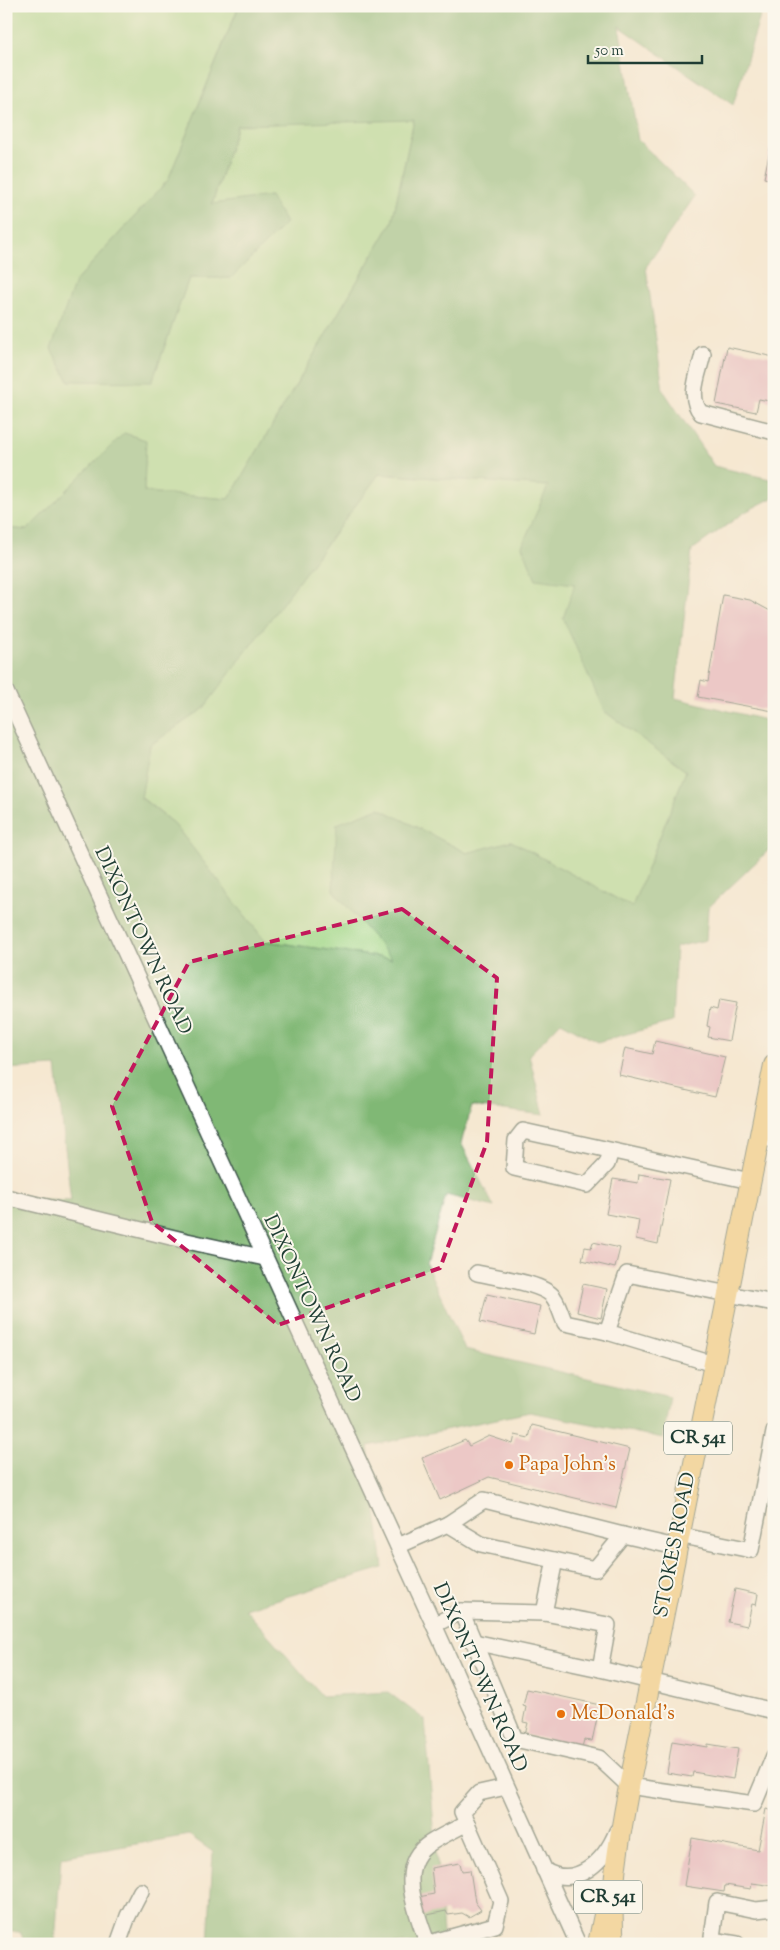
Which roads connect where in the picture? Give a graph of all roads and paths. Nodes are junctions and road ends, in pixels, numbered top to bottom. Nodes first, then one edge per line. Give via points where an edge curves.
1 (703, 354) dead end
2 (774, 432) edge
3 (6, 692) edge
4 (773, 1067) edge
5 (766, 1138) edge
6 (611, 1152) junction
7 (750, 1181) junction
8 (6, 1197) edge
9 (265, 1258) junction
10 (477, 1273) dead end
11 (727, 1293) junction
12 (774, 1303) edge
13 (607, 1332) junction
14 (712, 1364) junction
15 (774, 1432) edge
16 (448, 1524) junction
17 (623, 1535) junction
18 (677, 1541) junction
19 (398, 1546) junction
20 (555, 1560) junction
21 (461, 1611) junction
22 (544, 1613) junction
23 (434, 1625) junction
24 (474, 1642) junction
25 (600, 1669) junction
26 (649, 1680) junction
27 (774, 1711) edge
28 (774, 1756) edge
29 (629, 1786) junction
30 (506, 1787) junction
31 (624, 1812) junction
32 (466, 1824) junction
33 (618, 1849) junction
34 (544, 1870) junction
35 (141, 1891) dead end
36 (774, 1908) edge
37 (712, 1942) edge
38 (427, 1943) edge
39 (118, 1944) edge
40 (578, 1944) edge
41 (598, 1944) edge
42 (614, 1944) edge
43 (737, 1944) edge

1 - 2 street via 693,397 701,413
3 - 9 street, DIXONTOWN ROAD
4 - 5 main road, STOKES ROAD / CR 541
5 - 7 main road, STOKES ROAD / CR 541
6 - 6 street via 523,1131 516,1140 514,1168 587,1185 607,1164
6 - 7 street
7 - 11 main road, STOKES ROAD / CR 541
8 - 9 street
9 - 19 street, DIXONTOWN ROAD
10 - 13 street via 533,1285 555,1298 565,1323
11 - 12 street
11 - 13 street via 627,1274
11 - 14 main road, STOKES ROAD / CR 541
13 - 14 street
14 - 18 main road, STOKES ROAD / CR 541
15 - 18 street via 751,1550
16 - 17 street via 484,1500
16 - 19 street
16 - 20 street via 481,1544
17 - 18 street
17 - 20 street via 595,1569
18 - 26 main road, STOKES ROAD / CR 541
19 - 23 street, DIXONTOWN ROAD
20 - 22 street
21 - 22 street
21 - 23 street
21 - 24 street
22 - 25 street via 608,1625
23 - 30 street, DIXONTOWN ROAD
24 - 25 street
24 - 29 street via 515,1739 599,1758
25 - 26 street
26 - 27 street
26 - 29 main road, STOKES ROAD / CR 541
28 - 29 street via 754,1804
29 - 31 main road, STOKES ROAD / CR 541
30 - 32 street via 479,1793 462,1812
30 - 34 street, DIXONTOWN ROAD
31 - 33 main road, STOKES ROAD / CR 541
31 - 34 street via 608,1850 589,1869 560,1877
32 - 38 street via 426,1846 416,1856 410,1870 414,1906
32 - 38 street via 500,1901 495,1925
33 - 41 main road, STOKES ROAD / CR 541
33 - 42 main road, STOKES ROAD / CR 541 via 613,1906
34 - 40 street, DIXONTOWN ROAD
35 - 39 street
36 - 37 street via 756,1910 717,1902
37 - 43 street

